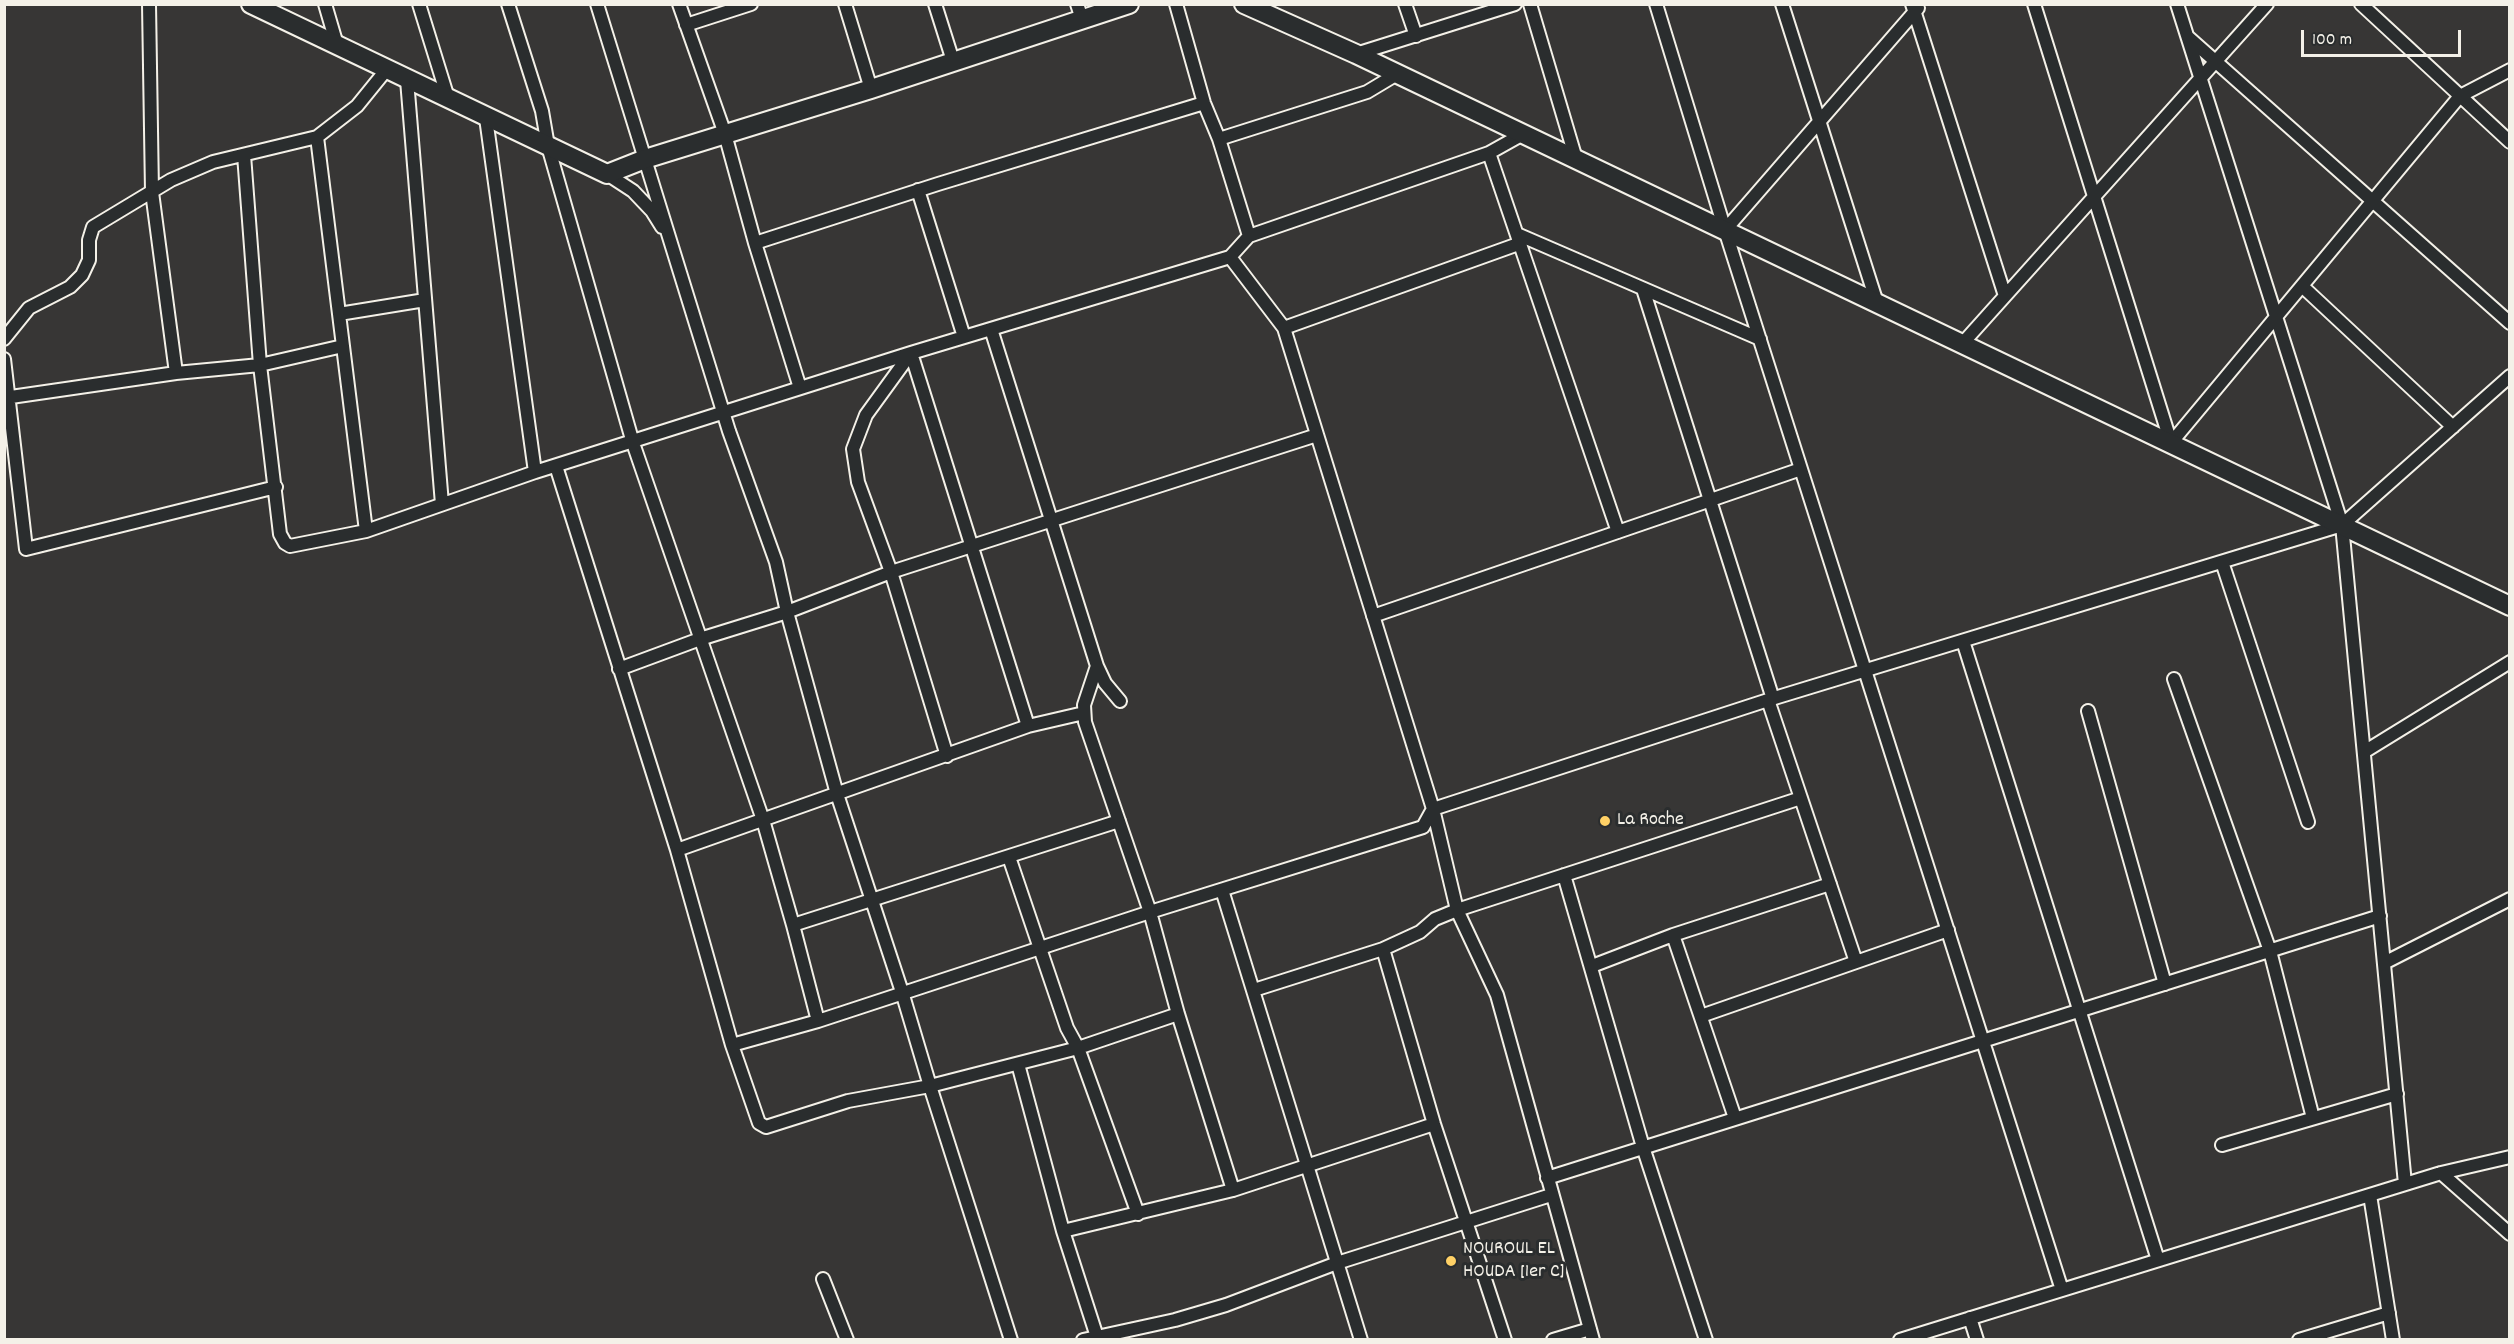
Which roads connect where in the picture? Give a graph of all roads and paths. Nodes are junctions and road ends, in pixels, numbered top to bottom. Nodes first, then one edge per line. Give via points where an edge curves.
1 (148, 4) edge
2 (252, 4) edge
3 (325, 4) edge
4 (419, 4) edge
5 (508, 4) edge
6 (597, 4) edge
7 (679, 4) edge
8 (751, 4) edge
9 (845, 4) edge
10 (935, 4) edge
11 (1129, 4) edge
12 (1176, 4) edge
13 (1244, 4) edge
14 (1405, 4) edge
15 (1515, 4) edge
16 (1530, 4) edge
17 (1656, 4) edge
18 (1782, 4) edge
19 (2034, 4) edge
20 (2177, 4) edge
21 (2267, 4) edge
22 (2361, 4) edge
23 (1916, 7) edge
24 (1080, 12) edge
25 (686, 26) junction
26 (1416, 36) junction
27 (2187, 36) junction
28 (337, 45) junction
29 (1356, 54) junction
30 (2216, 61) junction
31 (953, 62) junction
32 (387, 69) junction
33 (2510, 70) edge
34 (1397, 74) junction
35 (2200, 78) junction
36 (407, 80) junction
37 (871, 89) junction
38 (2460, 96) junction
39 (448, 98) junction
40 (1204, 103) junction
41 (486, 118) junction
42 (1819, 121) junction
43 (725, 134) junction
44 (1524, 134) junction
45 (317, 137) junction
46 (1219, 139) junction
47 (2510, 142) edge
48 (548, 146) junction
49 (1489, 153) junction
50 (244, 155) junction
51 (645, 159) junction
52 (1576, 159) junction
53 (607, 174) junction
54 (918, 190) junction
55 (152, 192) junction
56 (2094, 197) junction
57 (2373, 201) junction
58 (1725, 230) junction
59 (1249, 236) junction
60 (1519, 238) junction
61 (670, 240) junction
62 (755, 243) junction
63 (1230, 257) junction
64 (2302, 286) junction
65 (1644, 289) junction
66 (2006, 296) junction
67 (425, 300) junction
68 (1877, 303) junction
69 (339, 314) junction
70 (2276, 317) junction
71 (2510, 324) edge
72 (1284, 328) junction
73 (991, 329) junction
74 (964, 337) junction
75 (4, 339) edge
76 (1760, 339) junction
77 (1962, 344) junction
78 (343, 346) junction
79 (911, 353) junction
80 (4, 359) edge
81 (260, 365) junction
82 (176, 373) junction
83 (2510, 376) edge
84 (800, 388) junction
85 (7, 398) edge
86 (724, 413) junction
87 (2453, 427) junction
88 (1317, 435) junction
89 (633, 443) junction
90 (2171, 443) junction
91 (556, 466) junction
92 (1801, 469) junction
93 (535, 472) junction
94 (276, 487) junction
95 (1710, 500) junction
96 (442, 504) junction
97 (1050, 521) junction
98 (2342, 525) junction
99 (366, 531) junction
100 (1618, 532) junction
101 (970, 546) junction
102 (2222, 562) junction
103 (891, 572) junction
104 (2510, 606) edge
105 (787, 612) junction
106 (1373, 616) junction
107 (700, 639) junction
108 (1963, 641) junction
109 (2510, 662) edge
110 (1097, 666) junction
111 (619, 669) junction
112 (1865, 671) junction
113 (2174, 679) dead end
114 (1770, 700) junction
115 (1120, 701) dead end
116 (2088, 711) dead end
117 (1084, 713) junction
118 (1028, 726) junction
119 (2364, 752) junction
120 (947, 756) junction
121 (837, 794) junction
122 (1801, 798) junction
123 (1433, 809) junction
124 (763, 820) junction
125 (1119, 821) junction
126 (2308, 822) dead end
127 (677, 850) junction
128 (1009, 857) junction
129 (1564, 875) junction
130 (1830, 884) junction
131 (1222, 890) junction
132 (2510, 899) edge
133 (872, 901) junction
134 (1457, 910) junction
135 (1150, 912) junction
136 (2380, 916) junction
137 (793, 925) junction
138 (1948, 930) junction
139 (1673, 935) junction
140 (1039, 949) junction
141 (1383, 949) junction
142 (2270, 951) junction
143 (1856, 962) junction
144 (2384, 963) junction
145 (1592, 966) junction
146 (2165, 984) junction
147 (1254, 990) junction
148 (902, 992) junction
149 (2079, 1011) junction
150 (1178, 1014) junction
151 (1701, 1016) junction
152 (818, 1021) junction
153 (1983, 1041) junction
154 (732, 1045) junction
155 (1078, 1048) junction
156 (1018, 1064) junction
157 (930, 1086) junction
158 (2397, 1094) junction
159 (2313, 1118) junction
160 (1735, 1119) junction
161 (1434, 1124) junction
162 (2222, 1145) dead end
163 (1643, 1147) junction
164 (2510, 1157) edge
165 (1306, 1164) junction
166 (2441, 1173) junction
167 (1547, 1178) junction
168 (2405, 1184) junction
169 (1233, 1190) junction
170 (1551, 1195) junction
171 (2370, 1195) junction
172 (1138, 1214) junction
173 (1467, 1220) junction
174 (1063, 1230) junction
175 (2510, 1233) edge
176 (2158, 1260) junction
177 (1336, 1263) junction
178 (823, 1279) dead end
179 (2062, 1290) junction
180 (2389, 1313) junction
181 (1970, 1318) junction
182 (1591, 1334) edge
183 (1097, 1337) edge
184 (847, 1340) edge
185 (1011, 1340) edge
186 (1083, 1340) edge
187 (1361, 1340) edge
188 (1504, 1340) edge
189 (1553, 1340) edge
190 (1706, 1340) edge
191 (1900, 1340) edge
192 (1977, 1340) edge
193 (2299, 1340) edge
194 (2394, 1340) edge

1 - 55 street
2 - 28 street
3 - 28 street
4 - 39 street
5 - 48 street via 542,111
6 - 51 street
7 - 25 street
8 - 25 street
9 - 37 street
10 - 31 street
11 - 24 street
12 - 40 street
13 - 29 street
14 - 26 street
15 - 26 street
16 - 52 street
17 - 58 street
18 - 42 street
19 - 56 street
20 - 27 street
21 - 30 street
22 - 38 street
23 - 42 street
23 - 66 street
24 - 31 street
25 - 43 street
26 - 29 street
27 - 30 street
27 - 35 street
28 - 32 street
29 - 34 street
30 - 35 street
30 - 57 street
31 - 37 street
32 - 36 street
32 - 45 street via 357,106
33 - 38 street
34 - 44 street
34 - 46 street via 1367,92
35 - 56 street
35 - 70 street
36 - 39 street
36 - 67 street
37 - 43 street
38 - 47 street
38 - 57 street
39 - 41 street
40 - 46 street
40 - 54 street
41 - 48 street
41 - 93 street
42 - 58 street
42 - 68 street
43 - 51 street
43 - 62 street
44 - 49 street
44 - 52 street
45 - 50 street
45 - 69 street
46 - 59 street
48 - 53 street
48 - 89 street
49 - 59 street
49 - 60 street
50 - 55 street via 213,162
50 - 81 street
51 - 53 street
51 - 61 street
52 - 58 street
53 - 61 street via 633,191 652,211
54 - 62 street
54 - 74 street
55 - 75 street via 93,227 89,260 82,275 70,287 29,308
55 - 82 street
56 - 66 street
56 - 90 street
57 - 64 street
57 - 71 street
58 - 68 street
58 - 76 street
59 - 63 street
60 - 65 street
60 - 72 street
60 - 100 street
61 - 86 street
62 - 84 street
63 - 72 street
63 - 73 street
64 - 70 street
64 - 87 street
65 - 76 street
65 - 95 street
66 - 77 street
67 - 69 street
67 - 96 street
68 - 77 street
69 - 78 street
70 - 90 street
70 - 98 street
72 - 88 street
73 - 74 street
73 - 97 street
74 - 79 street
76 - 92 street
77 - 90 street
78 - 81 street
78 - 99 street
79 - 84 street
79 - 101 street
79 - 103 street via 866,415 853,449 858,482
80 - 85 street
81 - 82 street
81 - 94 street
82 - 85 street
83 - 87 street
84 - 86 street
85 - 94 street via 26,549
86 - 89 street
86 - 105 street via 776,562
87 - 98 street
88 - 97 street
88 - 106 street
89 - 91 street
89 - 107 street
90 - 98 street
91 - 93 street
91 - 111 street
92 - 95 street
92 - 112 street
93 - 96 street
94 - 99 street via 280,534 290,546
95 - 100 street
95 - 114 street
96 - 99 street
97 - 101 street
97 - 110 street
98 - 102 street
98 - 104 street
98 - 119 street
100 - 106 street
101 - 103 street
101 - 118 street
102 - 108 street
102 - 126 street
103 - 105 street
103 - 120 street
105 - 107 street
105 - 121 street
106 - 123 street
107 - 111 street
107 - 124 street
108 - 112 street
108 - 149 street
109 - 119 street
110 - 115 street
110 - 117 street
111 - 127 street
112 - 114 street
112 - 138 street
113 - 142 street
114 - 122 street
114 - 123 street
116 - 146 street
117 - 118 street
117 - 125 street
118 - 120 street
119 - 136 street
120 - 121 street
121 - 124 street
121 - 133 street
122 - 129 street
122 - 130 street
123 - 131 street via 1423,827
123 - 134 street
124 - 127 street
124 - 137 street
125 - 128 street
125 - 135 street
127 - 154 street
128 - 133 street
128 - 140 street
129 - 134 street
129 - 145 street
130 - 139 street
130 - 143 street
131 - 135 street
131 - 147 street
132 - 144 street
133 - 137 street
133 - 148 street
134 - 141 street
134 - 167 street via 1497,995
135 - 140 street
135 - 150 street
136 - 142 street
136 - 144 street
137 - 152 street
138 - 143 street
138 - 153 street
139 - 145 street
139 - 151 street
140 - 148 street
140 - 155 street
141 - 147 street
141 - 161 street
142 - 146 street
142 - 159 street
143 - 151 street
144 - 158 street
145 - 163 street
146 - 149 street
147 - 165 street
148 - 152 street
148 - 157 street
149 - 153 street
149 - 176 street
150 - 155 street
150 - 169 street
151 - 160 street
152 - 154 street
153 - 160 street
153 - 179 street
154 - 157 street via 759,1123 766,1127 848,1101
155 - 156 street
155 - 172 street
156 - 157 street
156 - 174 street
157 - 185 street
158 - 159 street
158 - 168 street
159 - 162 street
160 - 163 street
161 - 165 street
161 - 173 street
163 - 167 street
163 - 190 street
164 - 166 street
165 - 169 street
165 - 177 street
166 - 168 street
166 - 175 street
167 - 170 street
168 - 171 street
169 - 172 street
170 - 173 street
170 - 182 street
171 - 176 street
171 - 180 street
172 - 174 street
173 - 177 street
173 - 188 street
174 - 183 street
176 - 179 street
177 - 183 street via 1226,1305
177 - 187 street
178 - 184 street
179 - 181 street
180 - 193 street
180 - 194 street
181 - 191 street
181 - 192 street
182 - 189 street
183 - 186 street

